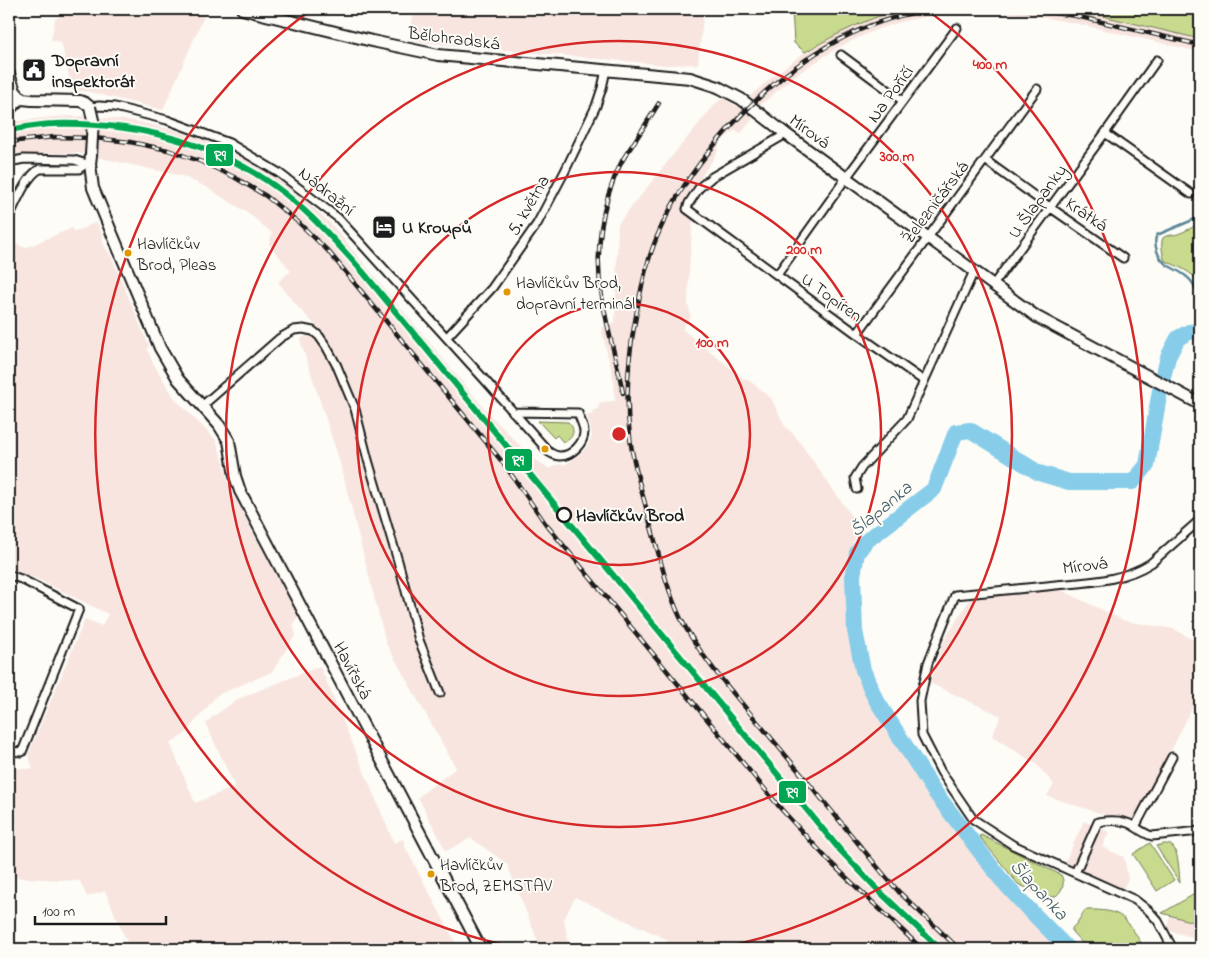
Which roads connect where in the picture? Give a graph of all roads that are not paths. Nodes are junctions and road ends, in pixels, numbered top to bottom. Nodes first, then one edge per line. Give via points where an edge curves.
1 (242, 9) edge
2 (957, 28) dead end
3 (841, 55) dead end
4 (1157, 60) dead end
5 (606, 70) junction
6 (9, 74) edge
7 (1037, 89) dead end
8 (22, 99) junction
9 (903, 101) junction
10 (90, 108) junction
11 (9, 111) edge
12 (1105, 133) junction
13 (786, 134) junction
14 (985, 160) junction
15 (89, 161) junction
16 (9, 162) edge
17 (846, 178) junction
18 (1191, 194) dead end
19 (1050, 208) junction
20 (9, 217) edge
21 (928, 238) junction
22 (1123, 258) dead end
23 (974, 271) junction
24 (776, 275) junction
25 (993, 285) junction
26 (857, 334) junction
27 (447, 338) junction
28 (924, 381) junction
29 (1200, 404) edge
30 (202, 406) junction
31 (513, 412) junction
32 (857, 489) dead end
33 (1200, 520) edge
34 (9, 575) edge
35 (440, 693) dead end
36 (9, 751) edge
37 (1172, 757) dead end
38 (1134, 826) junction
39 (1200, 831) edge
40 (1075, 873) junction
41 (481, 949) edge
42 (1173, 949) edge

1 - 5 street, Bělohradská via 438,55
2 - 9 street, Na Poříčí
3 - 9 street
4 - 12 street, U Šlapanky
5 - 13 street, Mírová via 706,82 740,99
5 - 27 street, 5. května via 596,106 537,224 492,288
6 - 8 street
7 - 14 street, Železničářská
8 - 10 street, Nádražní via 80,101
8 - 11 street
9 - 17 street, Na Poříčí
10 - 15 street, Havířská, bridge
10 - 27 street, Nádražní via 115,107 167,120 229,144 279,173 338,218
12 - 18 street
12 - 19 street, U Šlapanky
13 - 17 street, Mírová
13 - 24 street, U Topíren via 704,182 686,209
14 - 19 street, Krátká
14 - 21 street, Železničářská
15 - 16 street via 24,159
15 - 20 street via 79,169 37,170
15 - 30 street, Havířská via 97,200 160,348 178,378
17 - 21 street, Mírová
17 - 24 street, Na Poříčí
19 - 22 street, Krátká
19 - 25 street, U Šlapanky
21 - 23 street, Mírová
21 - 26 street, Železničářská
23 - 25 street, Mírová
23 - 28 street
24 - 26 street, U Topíren
25 - 29 street, Mírová via 1038,317
26 - 28 street, U Topíren
27 - 31 street, Nádražní
28 - 32 street via 907,419 855,478
30 - 35 street via 280,338 303,329 319,336 337,366 355,409 419,640
30 - 41 street, Havířská via 220,425 229,441 240,491
31 - 31 street, Nádražní via 549,452 556,455 569,454 582,440 584,429 578,412
33 - 40 street, Mírová via 1151,563 1122,576 955,595 928,663 920,701 922,735 940,772 973,819 1013,845
34 - 36 street via 79,609 22,752
37 - 38 street
38 - 39 street via 1152,836
38 - 40 street via 1098,822
40 - 42 street via 1135,900 1158,921

